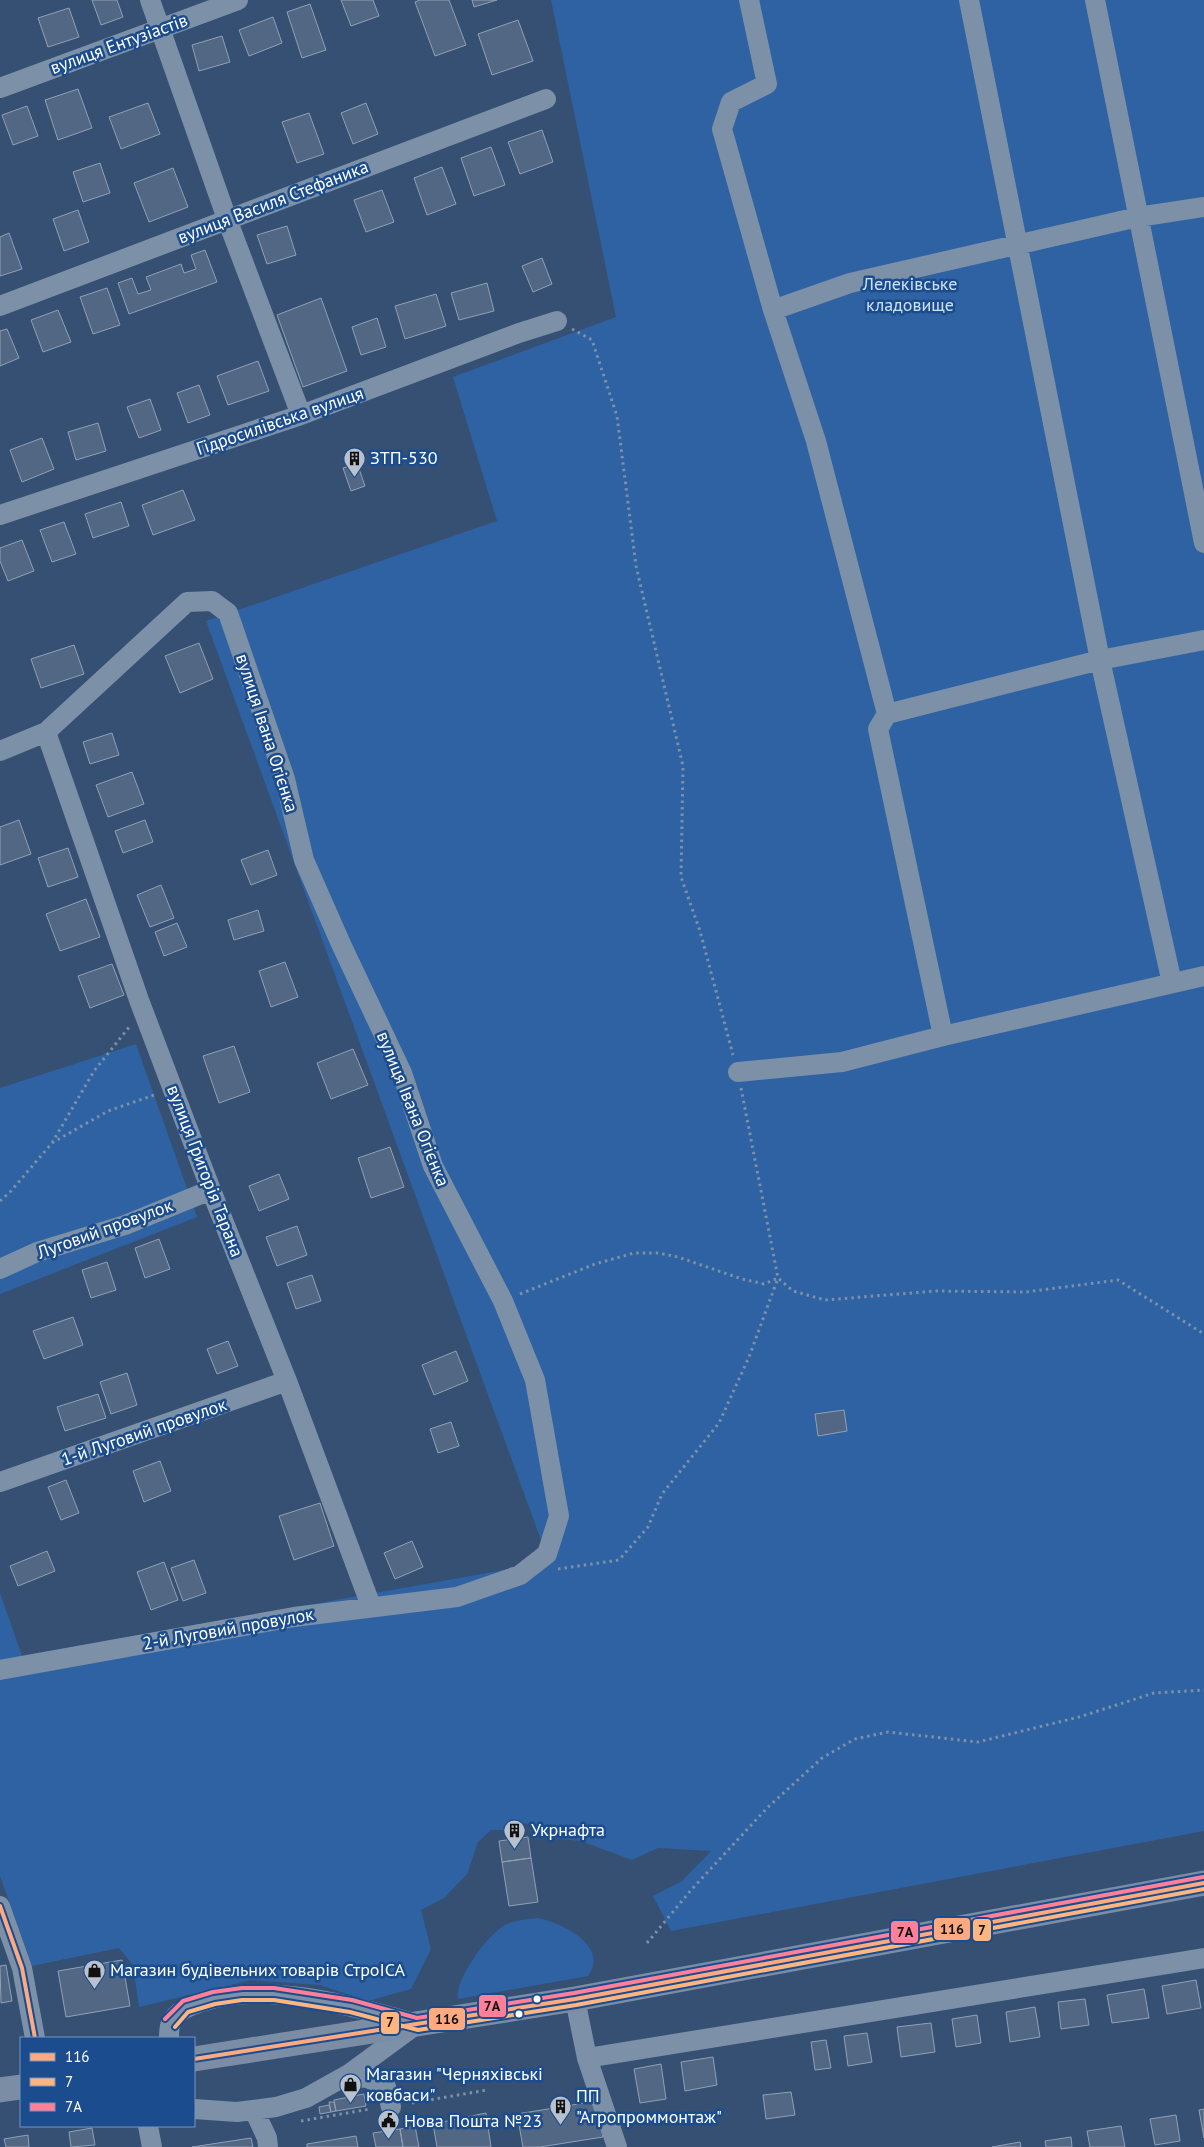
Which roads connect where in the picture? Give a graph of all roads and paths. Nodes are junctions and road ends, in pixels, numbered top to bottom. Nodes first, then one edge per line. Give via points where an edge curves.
1 (150, 0) edge
2 (238, 0) edge
3 (749, 0) edge
4 (969, 0) edge
5 (1095, 0) edge
6 (160, 28) junction
7 (0, 88) edge
8 (546, 99) dead end
9 (1204, 207) edge
10 (1138, 217) junction
11 (227, 219) junction
12 (1017, 246) junction
13 (0, 306) edge
14 (773, 310) junction
15 (557, 321) joint
16 (300, 415) junction
17 (0, 515) edge
18 (1204, 543) edge
19 (1204, 640) edge
20 (1100, 660) junction
21 (888, 714) junction
22 (46, 732) junction
23 (0, 751) edge
24 (1204, 976) edge
25 (1172, 983) junction
26 (140, 1000) junction
27 (943, 1036) junction
28 (738, 1072) junction
29 (173, 1088) junction
30 (52, 1144) junction
31 (211, 1190) junction
32 (0, 1201) edge
33 (0, 1269) edge
34 (778, 1278) junction
35 (503, 1301) junction
36 (1204, 1334) edge
37 (287, 1381) junction
38 (0, 1482) edge
39 (554, 1570) dead end
40 (457, 1597) joint
41 (372, 1606) junction
42 (0, 1670) edge
43 (1204, 1690) edge
44 (1204, 1883) edge
45 (0, 1906) edge
46 (648, 1943) dead end
47 (1204, 1958) edge
48 (574, 1999) junction
49 (417, 2024) junction
50 (35, 2037) edge
51 (168, 2037) edge
52 (195, 2058) edge
53 (587, 2058) junction
54 (336, 2081) junction
55 (20, 2087) edge
56 (0, 2090) edge
57 (487, 2090) dead end
58 (412, 2103) dead end
59 (391, 2107) dead end
60 (195, 2109) edge
61 (370, 2109) dead end
62 (258, 2118) junction
63 (148, 2127) edge
64 (152, 2147) edge
65 (268, 2147) edge
66 (618, 2147) edge

1 - 6 street
2 - 6 street, вулиця Ентузіастів
3 - 14 street via 767,84 731,102 722,129
4 - 12 street
5 - 10 street
6 - 7 street, вулиця Ентузіастів
6 - 11 street
8 - 11 street, вулиця Василя Стефаника
9 - 10 street
10 - 12 street
10 - 18 street
11 - 13 street, вулиця Василя Стефаника
11 - 16 street
12 - 14 street via 850,283
12 - 20 street
14 - 21 street via 816,441
15 - 16 street, Гідросилівська вулиця
15 - 28 path via 592,340 617,416 636,566 683,766 681,877 700,931
16 - 17 street, Гідросилівська вулиця
19 - 20 street
20 - 21 street
20 - 25 street
21 - 27 street via 878,729
22 - 23 street
22 - 26 street, вулиця Григорія Тарана
22 - 35 street, вулиця Івана Огієнка via 187,602 212,601 228,614 284,779 304,860 402,1073 433,1166
24 - 25 street
25 - 27 street
26 - 29 street, вулиця Григорія Тарана
26 - 30 path via 130,1027 94,1071
27 - 28 street via 842,1062
28 - 34 path
29 - 30 path via 108,1110
29 - 31 street, вулиця Григорія Тарана
30 - 32 path
31 - 33 street, Луговий провулок via 125,1225 37,1252
31 - 37 street, вулиця Григорія Тарана
34 - 35 path via 764,1284 678,1257 634,1253 595,1264
34 - 36 path via 793,1291 826,1300 936,1291 1026,1292 1118,1280
34 - 39 path via 749,1356 719,1423 662,1494 648,1527 619,1560
35 - 40 street, вулиця Івана Огієнка via 535,1380 559,1516 548,1554 520,1575
37 - 38 street, 1-й Луговий провулок
37 - 41 street, вулиця Григорія Тарана
40 - 41 street, 2-й Луговий провулок
41 - 42 street, 2-й Луговий провулок
43 - 46 path via 1154,1693 1079,1717 978,1742 888,1732 855,1739 822,1758 767,1808 692,1889
44 - 48 main road
45 - 50 street via 22,1968
47 - 53 street
48 - 49 main road
48 - 53 street
49 - 51 street via 352,2006 274,1994 242,1994 185,2007 170,2023
49 - 52 main road
49 - 54 street
53 - 66 street
54 - 59 street via 366,2078 386,2086
54 - 62 street via 306,2098 276,2107
55 - 56 main road
57 - 58 path
60 - 62 street via 238,2112
61 - 62 path
62 - 65 street
63 - 64 street

